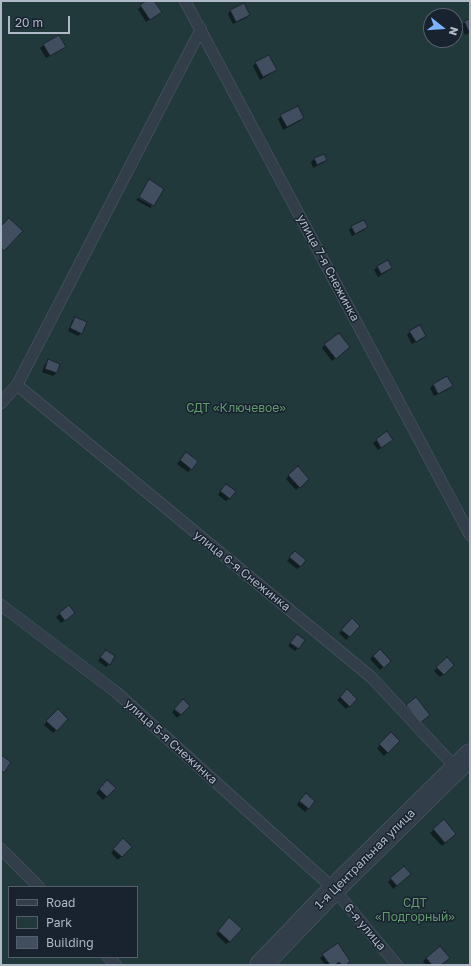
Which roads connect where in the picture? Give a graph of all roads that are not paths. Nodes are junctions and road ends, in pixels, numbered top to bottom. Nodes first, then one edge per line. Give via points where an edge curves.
1 (185, 1) edge
2 (201, 29) junction
3 (17, 385) junction
4 (1, 402) edge
5 (470, 535) edge
6 (1, 605) edge
7 (463, 761) edge
8 (1, 849) edge
9 (38, 886) edge
10 (334, 889) junction
11 (261, 965) edge
12 (397, 965) edge

1 - 2 lane, улица 7-я Снежинка
2 - 3 lane
2 - 5 lane, улица 7-я Снежинка
3 - 4 lane
3 - 7 lane, улица 6-я Снежинка via 371,677
6 - 10 lane, улица 5-я Снежинка via 116,692
7 - 10 street, 1-я Центральная улица
8 - 9 lane
10 - 11 street, 1-я Центральная улица
10 - 12 lane, 6-я улица

